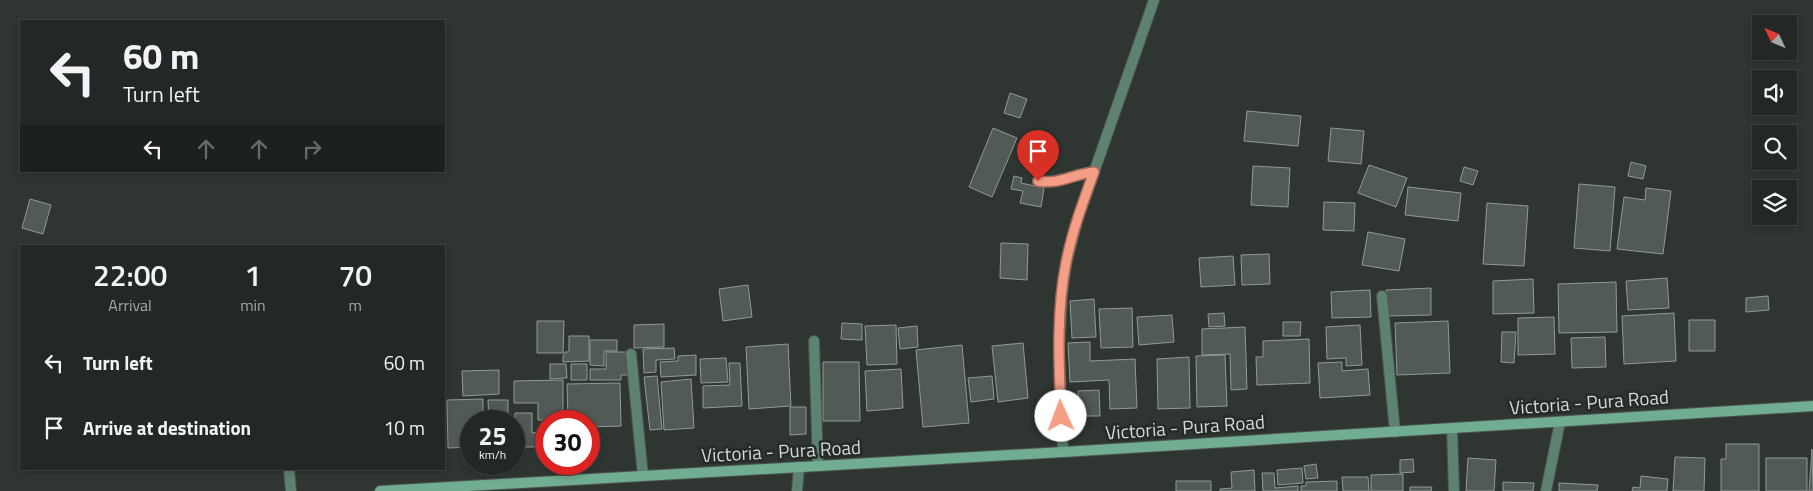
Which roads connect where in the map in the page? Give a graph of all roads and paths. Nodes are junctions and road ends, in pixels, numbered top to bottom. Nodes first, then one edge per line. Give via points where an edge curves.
1 (1154, 0) edge
2 (1094, 172) junction
3 (1038, 181) dead end
4 (1382, 296) dead end
5 (814, 341) dead end
6 (631, 354) dead end
7 (1813, 406) edge
8 (1560, 422) junction
9 (1452, 428) junction
10 (1395, 432) junction
11 (1063, 452) junction
12 (818, 466) junction
13 (799, 467) junction
14 (289, 470) edge
15 (643, 476) junction
16 (470, 488) edge
17 (291, 491) edge
18 (380, 491) edge
19 (797, 491) edge
20 (1454, 491) edge
21 (1546, 491) edge

1 - 2 street
2 - 3 street via 1049,183
2 - 11 street via 1077,221 1062,294 1059,350
4 - 10 street
5 - 12 street
6 - 15 street
7 - 8 main road, Victoria - Pura Road
8 - 9 main road, Victoria - Pura Road
8 - 21 street
9 - 10 main road, Victoria - Pura Road
9 - 20 street
10 - 11 main road, Victoria - Pura Road
11 - 12 main road, Victoria - Pura Road
12 - 13 main road, Victoria - Pura Road
13 - 15 main road, Victoria - Pura Road
13 - 19 street
14 - 17 street
15 - 16 main road, Victoria - Pura Road
16 - 18 main road, Victoria - Pura Road

